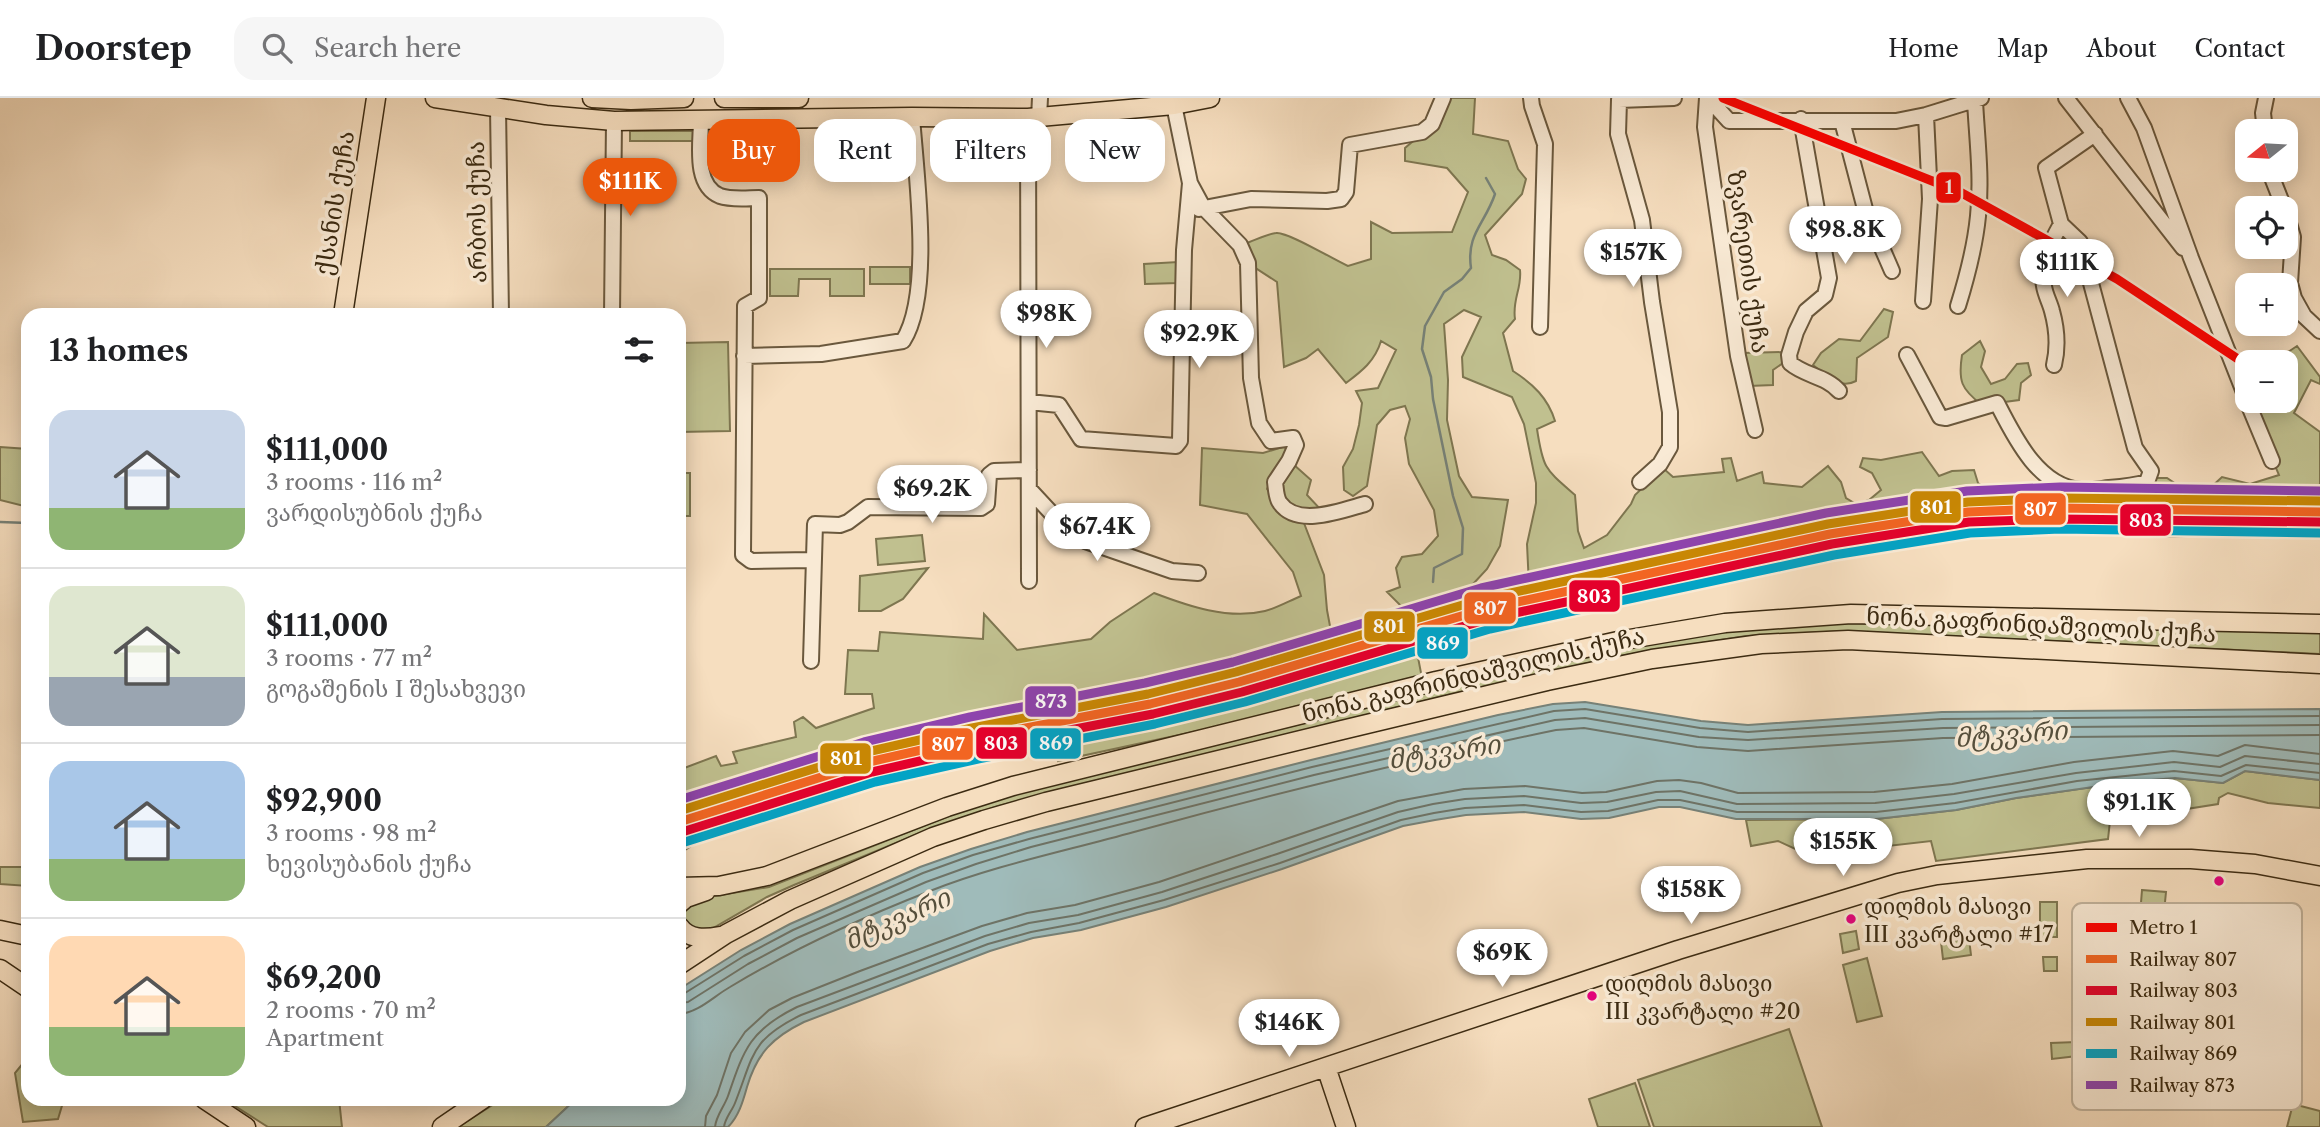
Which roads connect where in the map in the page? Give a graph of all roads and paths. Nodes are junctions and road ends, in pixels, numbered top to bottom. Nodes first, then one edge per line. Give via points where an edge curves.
1 (376, 98) edge
2 (435, 98) edge
3 (592, 98) edge
4 (684, 98) edge
5 (724, 98) edge
6 (757, 98) edge
7 (799, 98) edge
8 (1040, 98) edge
9 (1210, 98) edge
10 (1443, 98) edge
11 (1531, 98) edge
12 (1674, 98) edge
13 (1707, 98) edge
14 (2066, 98) edge
15 (2128, 98) edge
16 (2266, 98) edge
17 (600, 99) edge
18 (631, 100) junction
19 (1978, 100) edge
20 (1174, 105) junction
21 (498, 108) junction
22 (1926, 115) junction
23 (912, 117) junction
24 (1034, 118) junction
25 (1801, 119) junction
26 (2264, 119) edge
27 (615, 120) junction
28 (701, 120) junction
29 (1842, 121) junction
30 (2095, 134) junction
31 (1190, 183) junction
32 (1203, 207) junction
33 (1186, 216) junction
34 (2061, 224) junction
35 (2191, 258) junction
36 (2292, 259) edge
37 (1892, 271) dead end
38 (1923, 301) dead end
39 (1958, 306) dead end
40 (344, 308) edge
41 (501, 308) edge
42 (612, 308) edge
43 (1540, 327) dead end
44 (2320, 331) edge
45 (1907, 355) dead end
46 (744, 356) junction
47 (2054, 365) dead end
48 (2235, 370) edge
49 (1839, 391) dead end
50 (1029, 402) junction
51 (2252, 413) edge
52 (1755, 430) dead end
53 (2272, 461) dead end
54 (1029, 470) junction
55 (1640, 482) dead end
56 (1029, 489) junction
57 (1365, 504) dead end
58 (812, 560) junction
59 (1199, 573) dead end
60 (1029, 581) dead end
61 (2320, 624) edge
62 (811, 661) dead end
63 (2320, 664) edge
64 (2316, 874) edge
65 (719, 886) junction
66 (686, 887) edge
67 (686, 898) edge
68 (0, 930) edge
69 (686, 933) edge
70 (21, 934) edge
71 (726, 934) junction
72 (686, 960) edge
73 (0, 970) edge
74 (21, 984) edge
75 (1326, 1067) junction
76 (214, 1106) edge
77 (473, 1106) edge
78 (246, 1127) edge
79 (442, 1127) edge
80 (1145, 1127) edge
81 (1346, 1127) edge

1 - 40 main road, ქსანის ქუჩა
2 - 21 main road
3 - 17 main road
4 - 18 main road
5 - 6 main road
6 - 7 main road
8 - 24 street
9 - 20 main road
10 - 32 street via 1432,124 1422,132 1350,145 1346,192 1341,199 1251,199
11 - 43 street via 1545,144
12 - 55 street via 1619,100 1618,134 1642,220 1670,412 1670,447
13 - 25 street via 1729,121
13 - 52 street, ზვარეთის ქუჩა via 1705,127 1738,356
14 - 30 street
15 - 35 street via 2144,128
16 - 26 street
17 - 18 main road
17 - 27 main road
18 - 27 main road
19 - 22 street
19 - 39 street via 1978,216
20 - 24 main road
20 - 31 street
21 - 27 main road
21 - 41 street, არბოს ქუჩა
22 - 29 street via 1896,121
22 - 38 street via 1930,199
23 - 24 main road
23 - 28 main road
23 - 46 street via 921,252 911,329 903,341 821,355
24 - 50 street
25 - 29 street
25 - 49 street via 1829,278 1825,295 1806,311 1790,363
27 - 28 main road
27 - 42 street
28 - 46 street via 702,177 711,191 722,197 759,198 759,298 745,306
29 - 37 street via 1865,209
30 - 34 street via 2046,168
30 - 35 street
31 - 32 street
31 - 33 street
32 - 33 street
32 - 57 street via 1240,245 1248,263 1251,378 1259,423 1271,441 1293,438 1296,445 1275,482 1278,502 1286,510 1317,516
33 - 50 street via 1180,441 1176,446 1081,439 1059,405
34 - 45 street via 2080,242 2135,448 2151,471 2147,482 2067,488 2038,468 2024,451 1997,402 1940,417
34 - 47 street via 2049,245 2043,284 2053,312
35 - 48 street
36 - 44 street via 2294,298
46 - 58 street via 743,555 751,561
50 - 54 street
51 - 53 street
54 - 56 street
54 - 58 street via 994,471 989,475 987,504 981,508 868,507 840,525 815,524
56 - 59 street via 1069,532 1085,541 1172,571
56 - 60 street
58 - 62 street
61 - 65 main road, ნონა გაფრინდაშვილის ქუჩა via 1852,614 1678,629 1436,681 1013,786 785,870
63 - 71 main road, ნონა გაფრინდაშვილის ქუჩა via 1848,640 1761,643 1677,654 1547,681 984,820 851,872
64 - 75 main road via 2191,859 2087,859 1937,875 1678,950
65 - 66 main road, ნონა გაფრინდაშვილის ქუჩა
65 - 67 main road
68 - 70 main road
69 - 71 main road via 699,937
71 - 72 main road, ნონა გაფრინდაშვილის ქუჩა
73 - 74 main road
75 - 80 main road
75 - 81 main road
76 - 78 main road
77 - 79 main road

